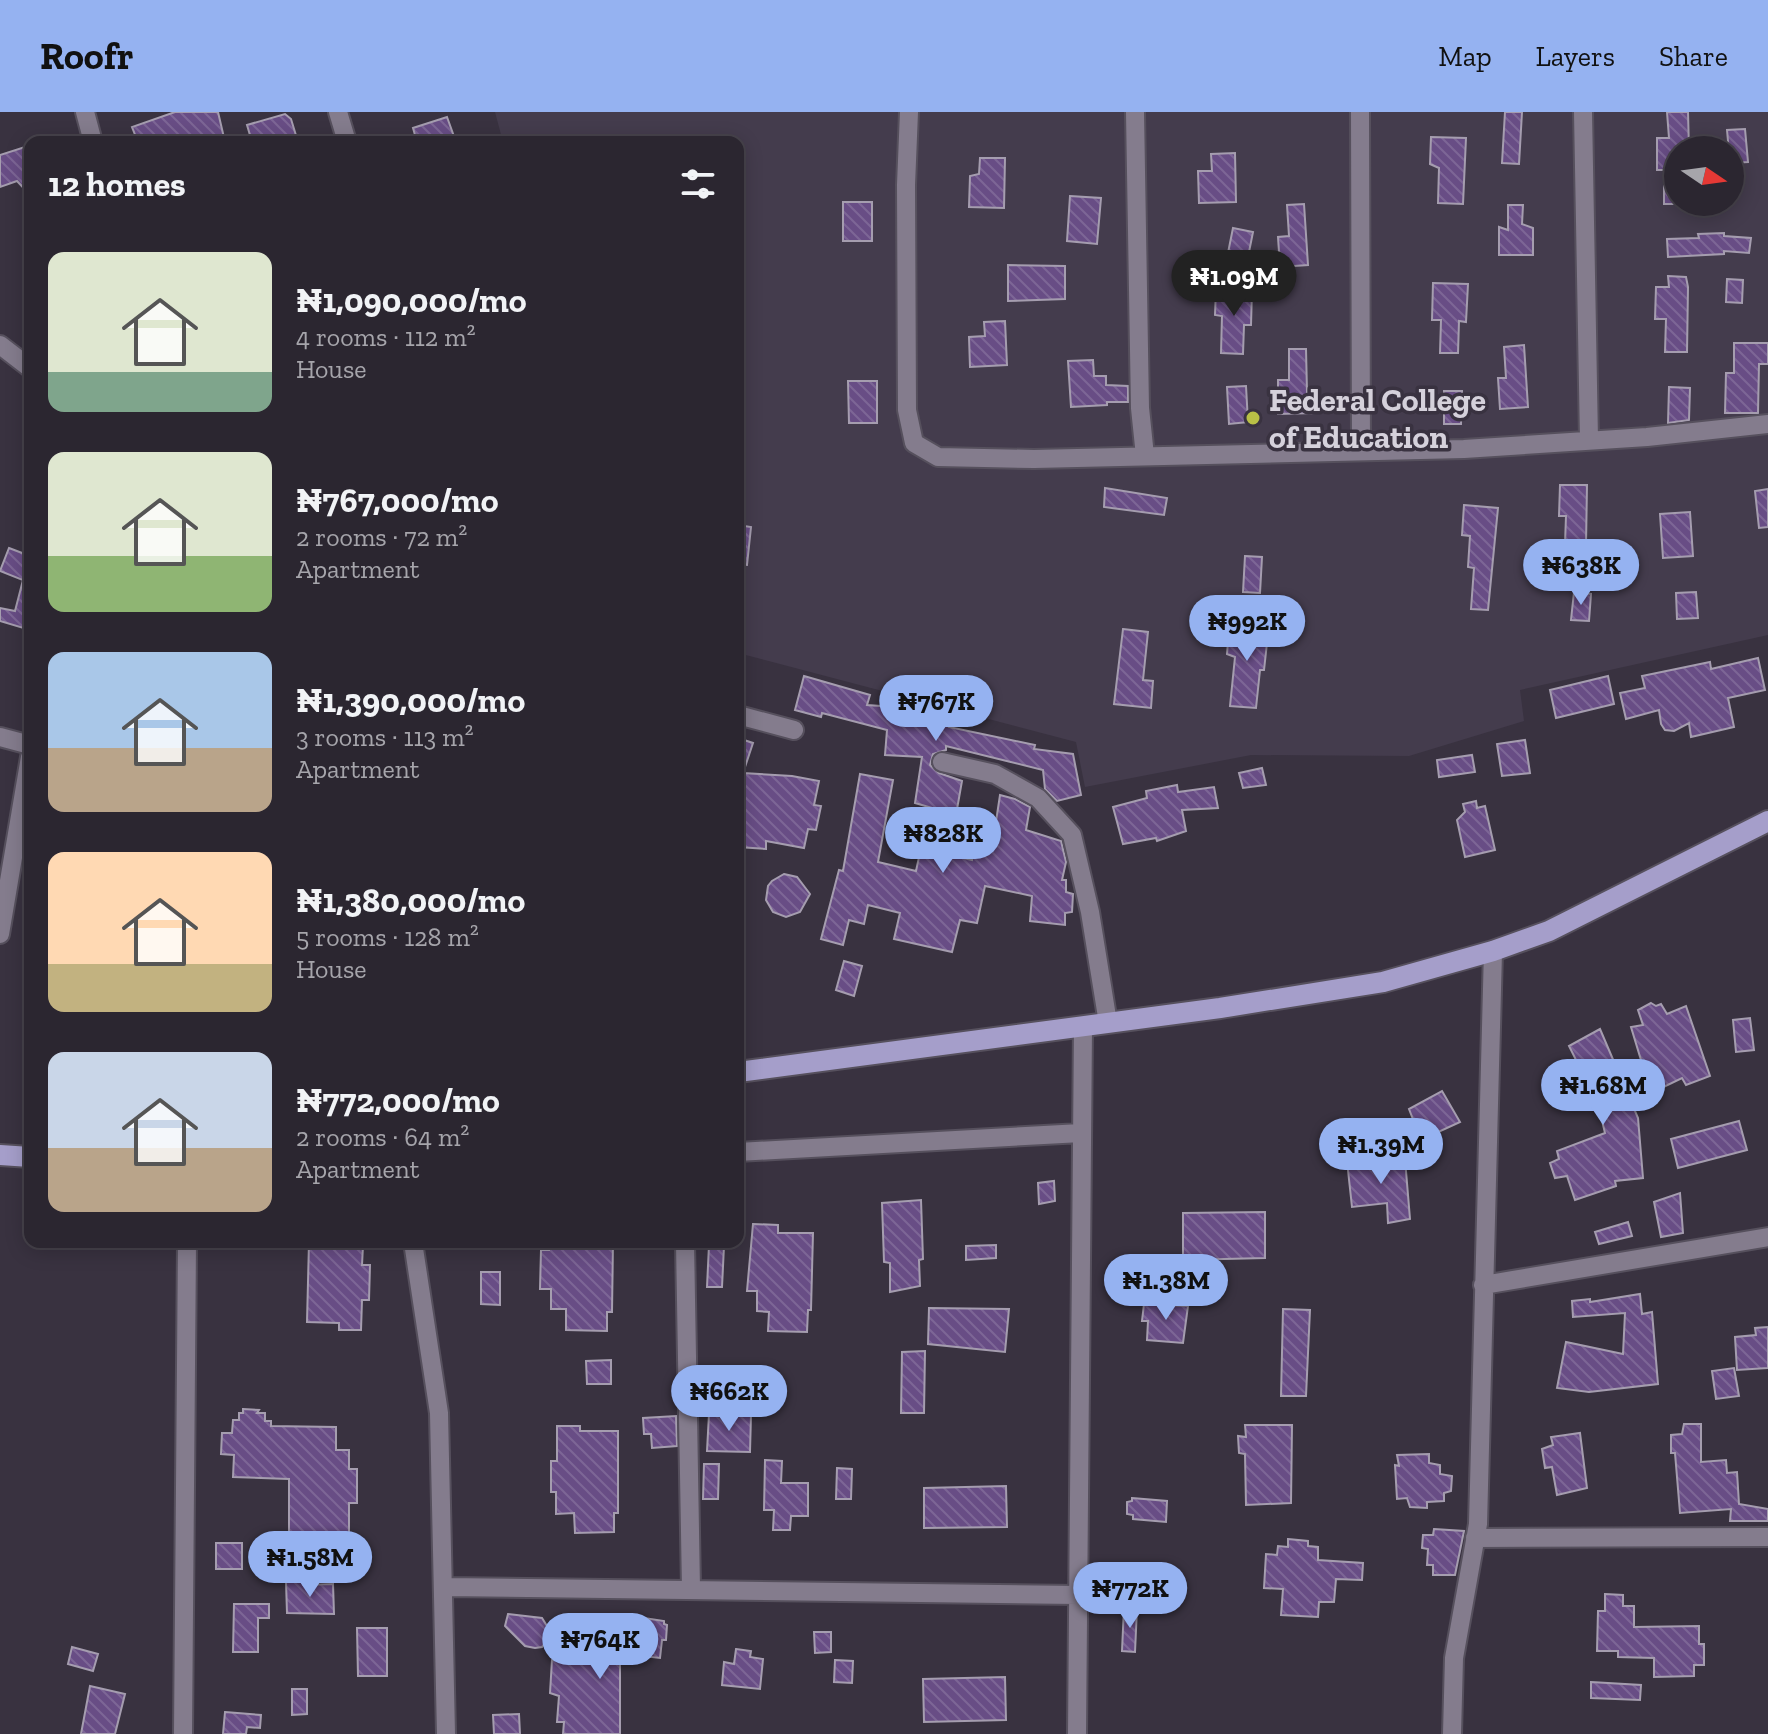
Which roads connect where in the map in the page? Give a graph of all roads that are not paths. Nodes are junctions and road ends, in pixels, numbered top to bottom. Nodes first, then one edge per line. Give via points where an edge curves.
1 (85, 112) edge
2 (338, 112) edge
3 (909, 112) edge
4 (1135, 112) edge
5 (1360, 112) edge
6 (1583, 112) edge
7 (91, 136) edge
8 (345, 136) edge
9 (0, 345) edge
10 (24, 363) edge
11 (1768, 424) edge
12 (1589, 440) junction
13 (1361, 451) junction
14 (1145, 456) junction
15 (744, 717) edge
16 (794, 730) dead end
17 (0, 737) edge
18 (24, 743) edge
19 (942, 762) dead end
20 (24, 792) edge
21 (1768, 821) edge
22 (0, 934) edge
23 (1493, 951) junction
24 (1108, 1023) junction
25 (1083, 1026) junction
26 (744, 1071) edge
27 (1081, 1133) junction
28 (744, 1152) edge
29 (0, 1155) edge
30 (24, 1157) edge
31 (1768, 1237) edge
32 (187, 1248) edge
33 (414, 1248) edge
34 (685, 1248) edge
35 (1483, 1285) junction
36 (1768, 1537) edge
37 (1475, 1538) junction
38 (445, 1587) junction
39 (691, 1589) junction
40 (1078, 1595) junction
41 (183, 1734) edge
42 (446, 1734) edge
43 (1077, 1734) edge
44 (1452, 1734) edge

1 - 7 street
2 - 8 street
3 - 14 street via 907,410 914,443 938,457
4 - 14 street
5 - 13 street
6 - 12 street
9 - 10 street
11 - 12 street
12 - 13 street
13 - 14 street
15 - 16 street
17 - 18 street
19 - 24 street via 995,774 1038,798 1072,835
20 - 22 street
21 - 23 main road via 1577,918
23 - 24 main road via 1343,989
23 - 35 street
24 - 25 main road
25 - 26 main road
25 - 27 street
27 - 28 street
27 - 40 street
29 - 30 main road
31 - 35 street
32 - 41 street
33 - 38 street via 439,1413
34 - 39 street
35 - 37 street
36 - 37 street
37 - 44 street via 1454,1658
38 - 39 street
38 - 42 street
39 - 40 street
40 - 43 street

